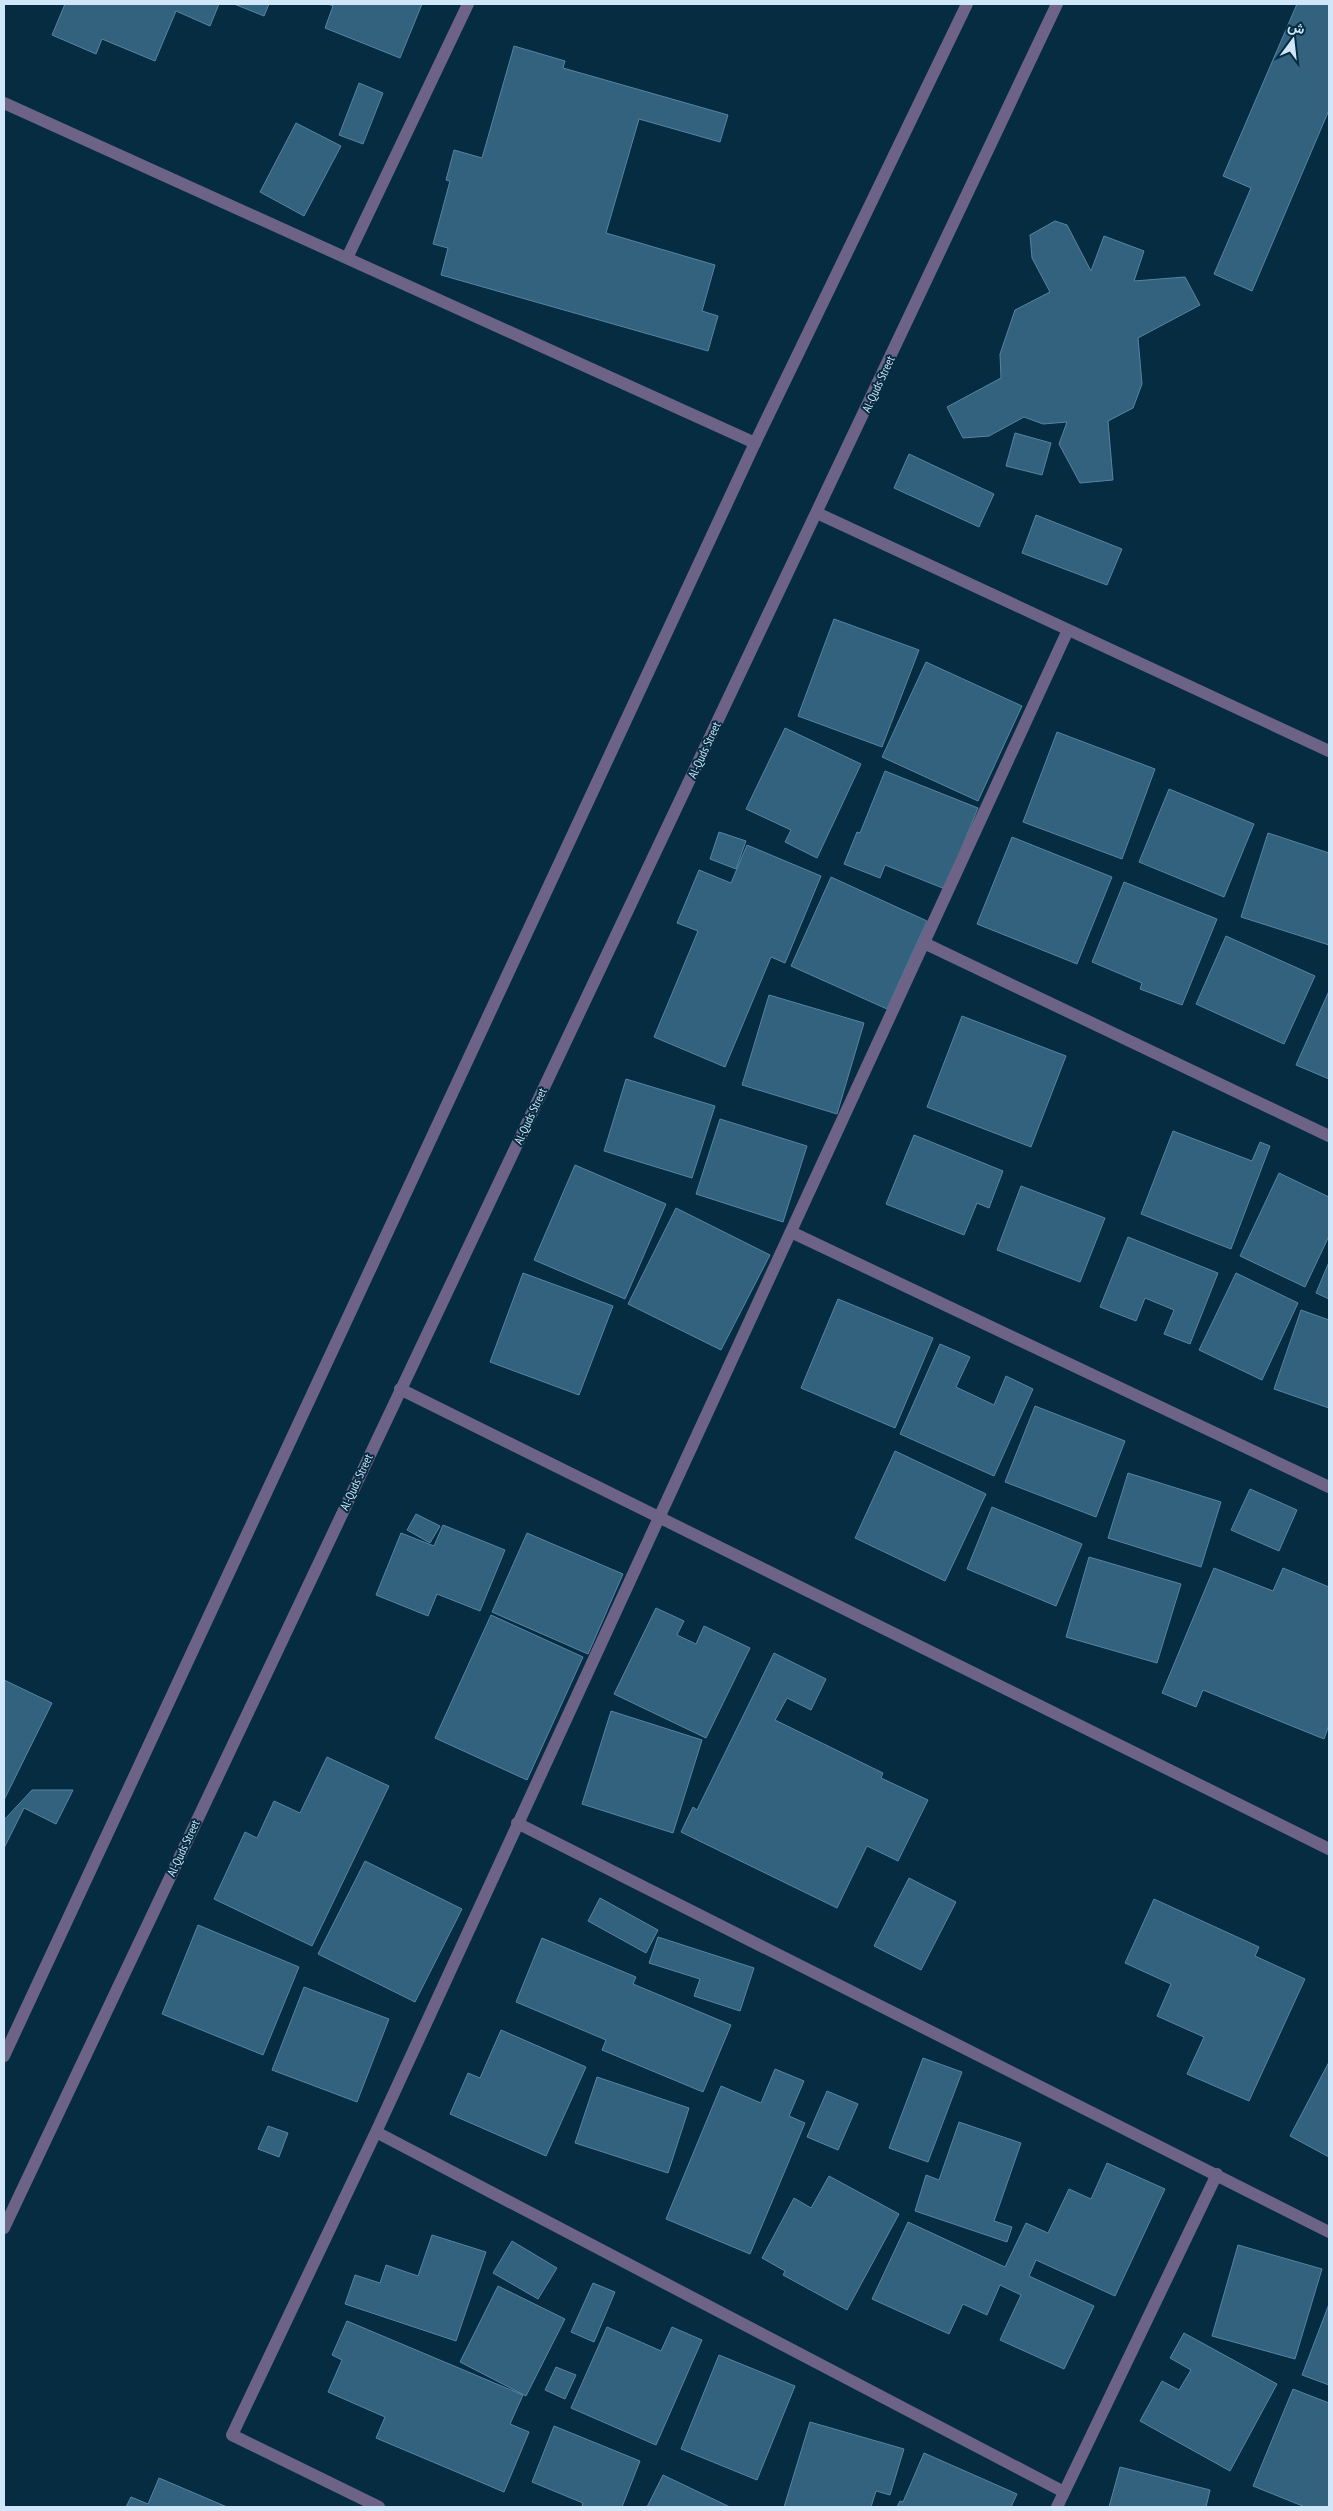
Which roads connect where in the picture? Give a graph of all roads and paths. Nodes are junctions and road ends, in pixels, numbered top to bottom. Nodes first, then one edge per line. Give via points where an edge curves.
1 (468, 4) edge
2 (967, 4) edge
3 (1057, 4) edge
4 (4, 103) edge
5 (346, 258) junction
6 (754, 443) junction
7 (817, 514) junction
8 (1068, 630) junction
9 (1329, 751) edge
10 (924, 943) junction
11 (1329, 1136) edge
12 (791, 1232) junction
13 (400, 1389) junction
14 (1329, 1488) edge
15 (660, 1518) junction
16 (517, 1823) junction
17 (1329, 1849) edge
18 (4, 2056) edge
19 (376, 2132) junction
20 (1217, 2174) junction
21 (4, 2228) edge
22 (1329, 2232) edge
23 (1064, 2492) junction
24 (379, 2507) edge
25 (1057, 2507) edge

1 - 5 street
2 - 6 street
3 - 7 street, Al-Quds Street
4 - 5 street
5 - 6 street
6 - 18 street
7 - 8 street
7 - 13 street, Al-Quds Street
8 - 9 street
8 - 10 street
10 - 11 street
10 - 12 street
12 - 14 street
12 - 15 street
13 - 15 street
13 - 21 street, Al-Quds Street
15 - 16 street
15 - 17 street
16 - 19 street
16 - 20 street
19 - 23 street
19 - 24 street via 232,2435
20 - 22 street
20 - 23 street
23 - 25 street

